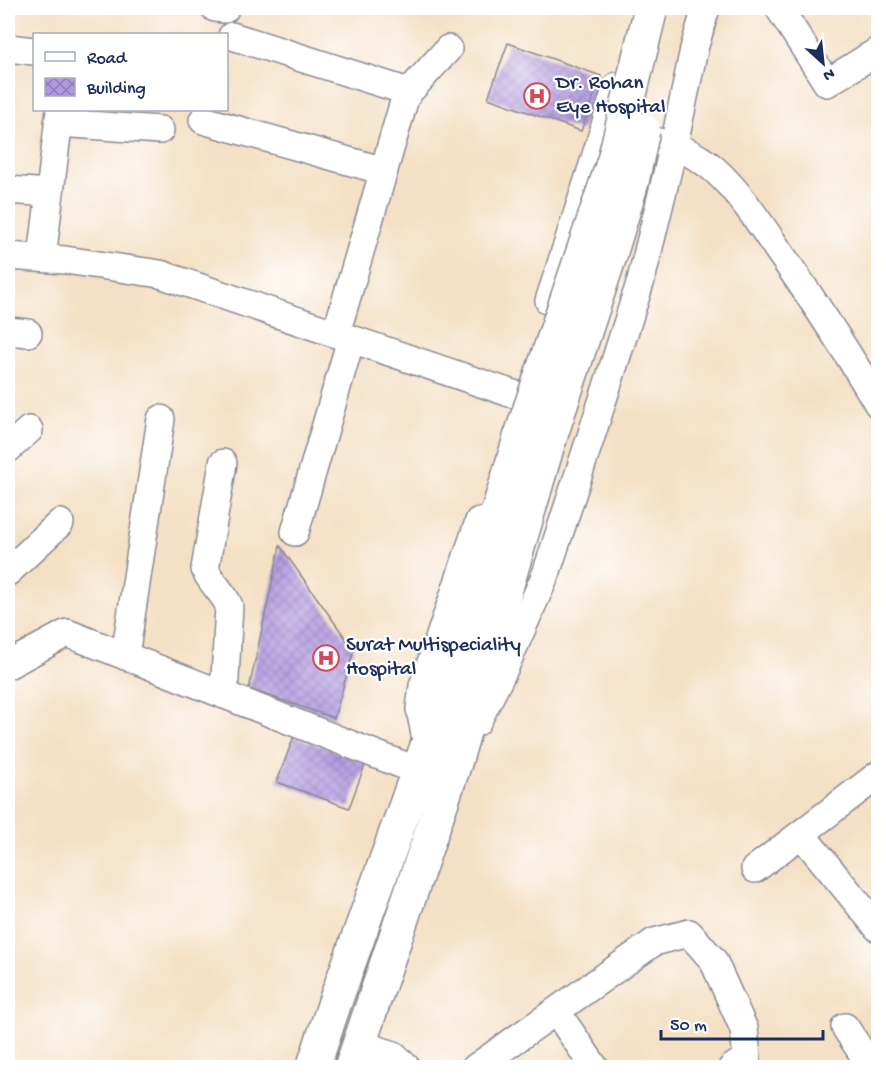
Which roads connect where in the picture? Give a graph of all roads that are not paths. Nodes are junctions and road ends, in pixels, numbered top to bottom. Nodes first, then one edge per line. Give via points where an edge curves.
1 (639, 8) edge
2 (651, 8) edge
3 (670, 8) edge
4 (706, 8) edge
5 (779, 8) edge
6 (232, 36) dead end
7 (8, 48) edge
8 (448, 49) dead end
9 (33, 51) edge
10 (879, 51) edge
11 (409, 92) junction
12 (59, 116) edge
13 (203, 120) dead end
14 (604, 129) junction
15 (160, 130) dead end
16 (675, 145) junction
17 (384, 171) junction
18 (8, 190) edge
19 (50, 193) junction
20 (8, 256) edge
21 (42, 258) junction
22 (344, 336) junction
23 (876, 392) edge
24 (519, 396) junction
25 (161, 419) dead end
26 (29, 430) dead end
27 (535, 440) junction
28 (8, 449) edge
29 (223, 463) dead end
30 (60, 523) dead end
31 (295, 532) dead end
32 (8, 572) edge
33 (475, 639) junction
34 (13, 653) edge
35 (124, 656) junction
36 (224, 695) junction
37 (422, 761) junction
38 (453, 770) junction
39 (877, 778) edge
40 (801, 834) junction
41 (755, 869) dead end
42 (879, 928) edge
43 (556, 1011) junction
44 (845, 1027) dead end
45 (355, 1056) edge
46 (314, 1068) edge
47 (407, 1068) edge
48 (475, 1068) edge
49 (595, 1068) edge
50 (732, 1068) edge
51 (872, 1068) edge

1 - 14 street
2 - 27 main road, bridge via 614,160
3 - 27 main road, bridge via 632,182 608,262
4 - 16 street
5 - 10 street via 826,83
6 - 11 street
7 - 9 street
8 - 11 street
11 - 17 street
12 - 15 street
12 - 19 street
13 - 17 street
14 - 16 street
14 - 24 street
16 - 23 street via 714,170 746,204
16 - 38 street via 641,280 546,574
17 - 22 street
18 - 19 street
19 - 21 street
20 - 21 street
21 - 22 street via 160,274
22 - 24 street
22 - 31 street
24 - 37 street via 423,686
25 - 35 street
26 - 28 street
27 - 33 main road
29 - 36 street via 205,569 229,606
30 - 32 street
33 - 37 main road
33 - 38 main road
34 - 35 street via 67,633
35 - 36 street
36 - 37 street
37 - 38 main road
37 - 46 main road
38 - 45 main road
39 - 40 street
40 - 41 street
40 - 42 street
43 - 48 street
43 - 49 street
43 - 50 street via 654,942 689,933 713,960 744,1029 747,1058
44 - 51 street
45 - 47 street via 394,1055

